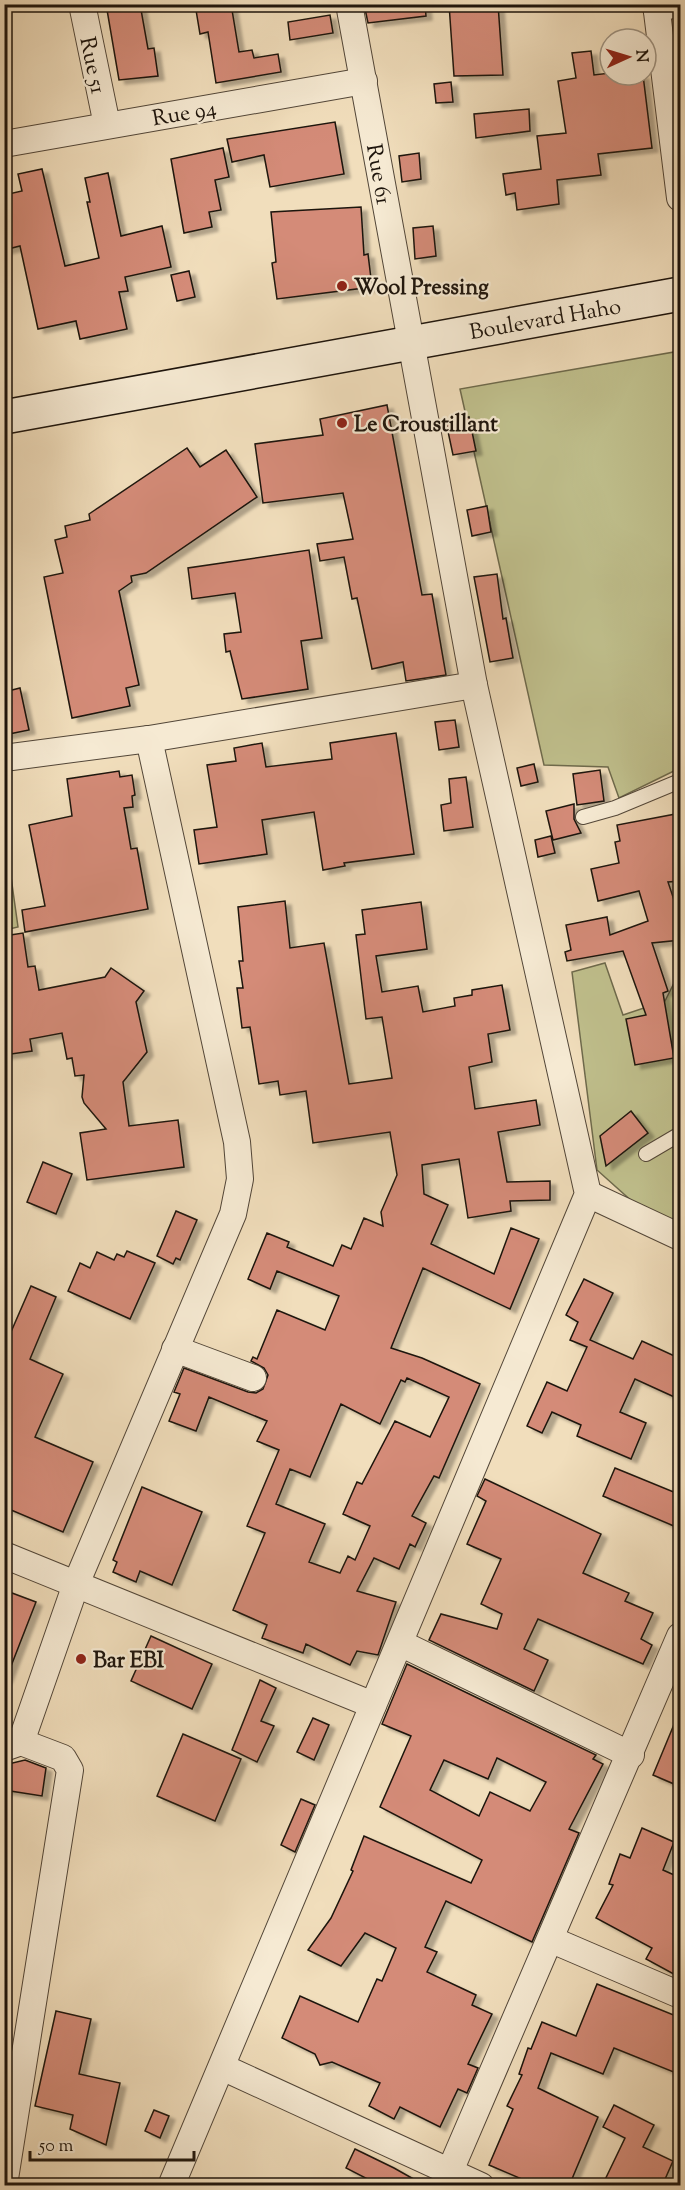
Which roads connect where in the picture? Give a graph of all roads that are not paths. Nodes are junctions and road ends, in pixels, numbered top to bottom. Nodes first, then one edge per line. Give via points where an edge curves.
1 (82, 4) edge
2 (349, 4) edge
3 (664, 6) edge
4 (364, 81) junction
5 (107, 125) junction
6 (4, 144) edge
7 (681, 198) edge
8 (681, 294) edge
9 (409, 343) junction
10 (4, 417) edge
11 (474, 685) junction
12 (149, 739) junction
13 (4, 758) edge
14 (681, 781) edge
15 (583, 817) dead end
16 (681, 1134) edge
17 (646, 1154) dead end
18 (588, 1194) junction
19 (681, 1237) edge
20 (175, 1349) junction
21 (253, 1378) dead end
22 (4, 1555) edge
23 (76, 1584) junction
24 (681, 1636) edge
25 (400, 1643) junction
26 (373, 1705) junction
27 (13, 1745) edge
28 (631, 1755) junction
29 (552, 1940) junction
30 (681, 1995) edge
31 (222, 2067) junction
32 (450, 2171) junction
33 (4, 2185) edge
34 (171, 2186) edge
35 (481, 2186) edge

1 - 5 street, Rue 51
2 - 4 street, Rue 61
3 - 7 street
4 - 5 street, Rue 94
4 - 9 street, Rue 61
5 - 6 street, Rue 94
8 - 9 main road, Boulevard Haho
9 - 10 main road, Boulevard Haho
9 - 11 street, Rue 61
11 - 12 street
11 - 18 street, Rue 61
12 - 13 street
12 - 20 street via 237,1142 240,1179 233,1214
14 - 15 lane
16 - 17 lane
18 - 19 street
18 - 25 street
20 - 21 street
20 - 23 street
22 - 23 street
23 - 26 street
23 - 27 street
24 - 28 street
25 - 26 street
25 - 28 street
26 - 31 street
27 - 33 street via 63,1758 70,1770
28 - 29 street
29 - 30 street
29 - 32 street
31 - 32 street
31 - 34 street
32 - 35 street

